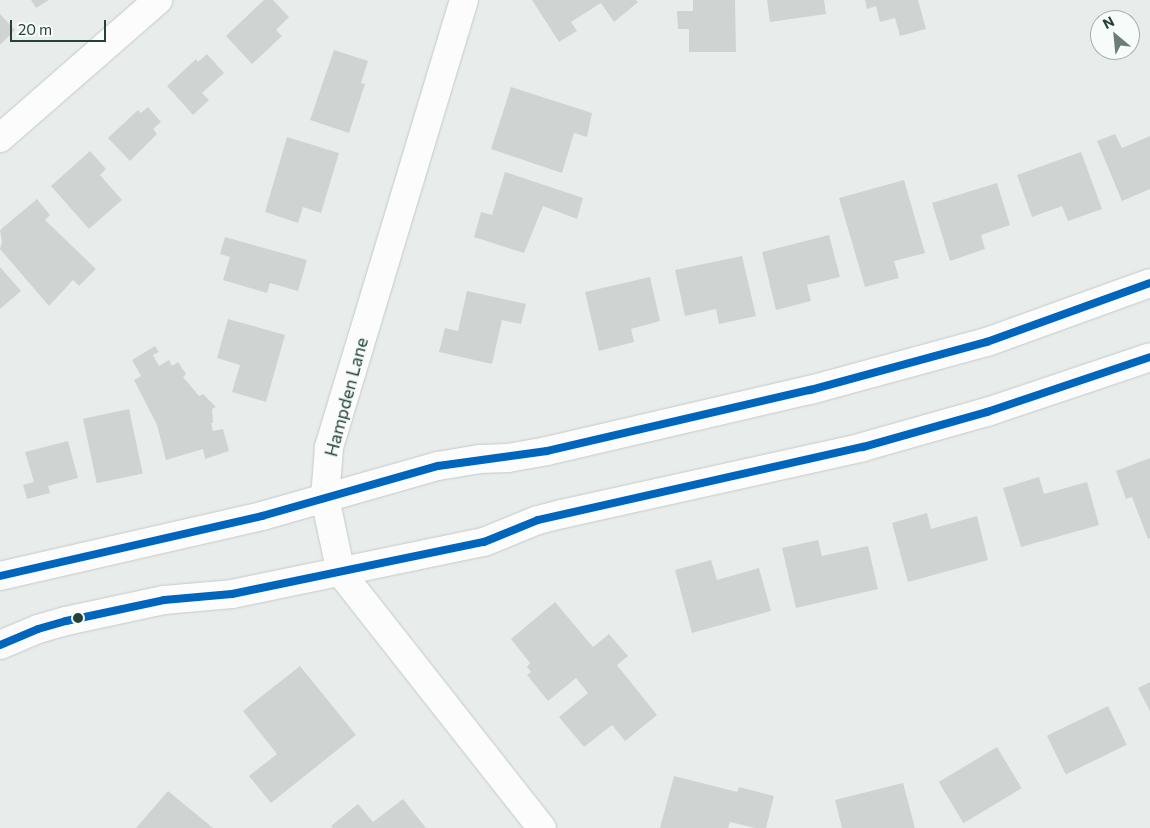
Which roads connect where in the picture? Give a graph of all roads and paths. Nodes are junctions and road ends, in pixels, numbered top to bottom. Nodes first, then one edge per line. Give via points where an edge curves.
1 (158, 0) edge
2 (464, 0) edge
3 (0, 138) edge
4 (1150, 283) edge
5 (1150, 356) edge
6 (325, 498) junction
7 (341, 573) junction
8 (0, 576) edge
9 (0, 645) edge
10 (542, 828) edge

1 - 3 street
2 - 6 street, Hampden Lane via 329,448
4 - 6 street via 987,342 810,390 547,451 438,466
5 - 7 street via 987,412 863,447 562,514 484,542
6 - 7 street, Hampden Lane
6 - 8 street via 262,516
7 - 9 street via 232,594 164,600 102,613 38,629
7 - 10 street, Hampden Lane

